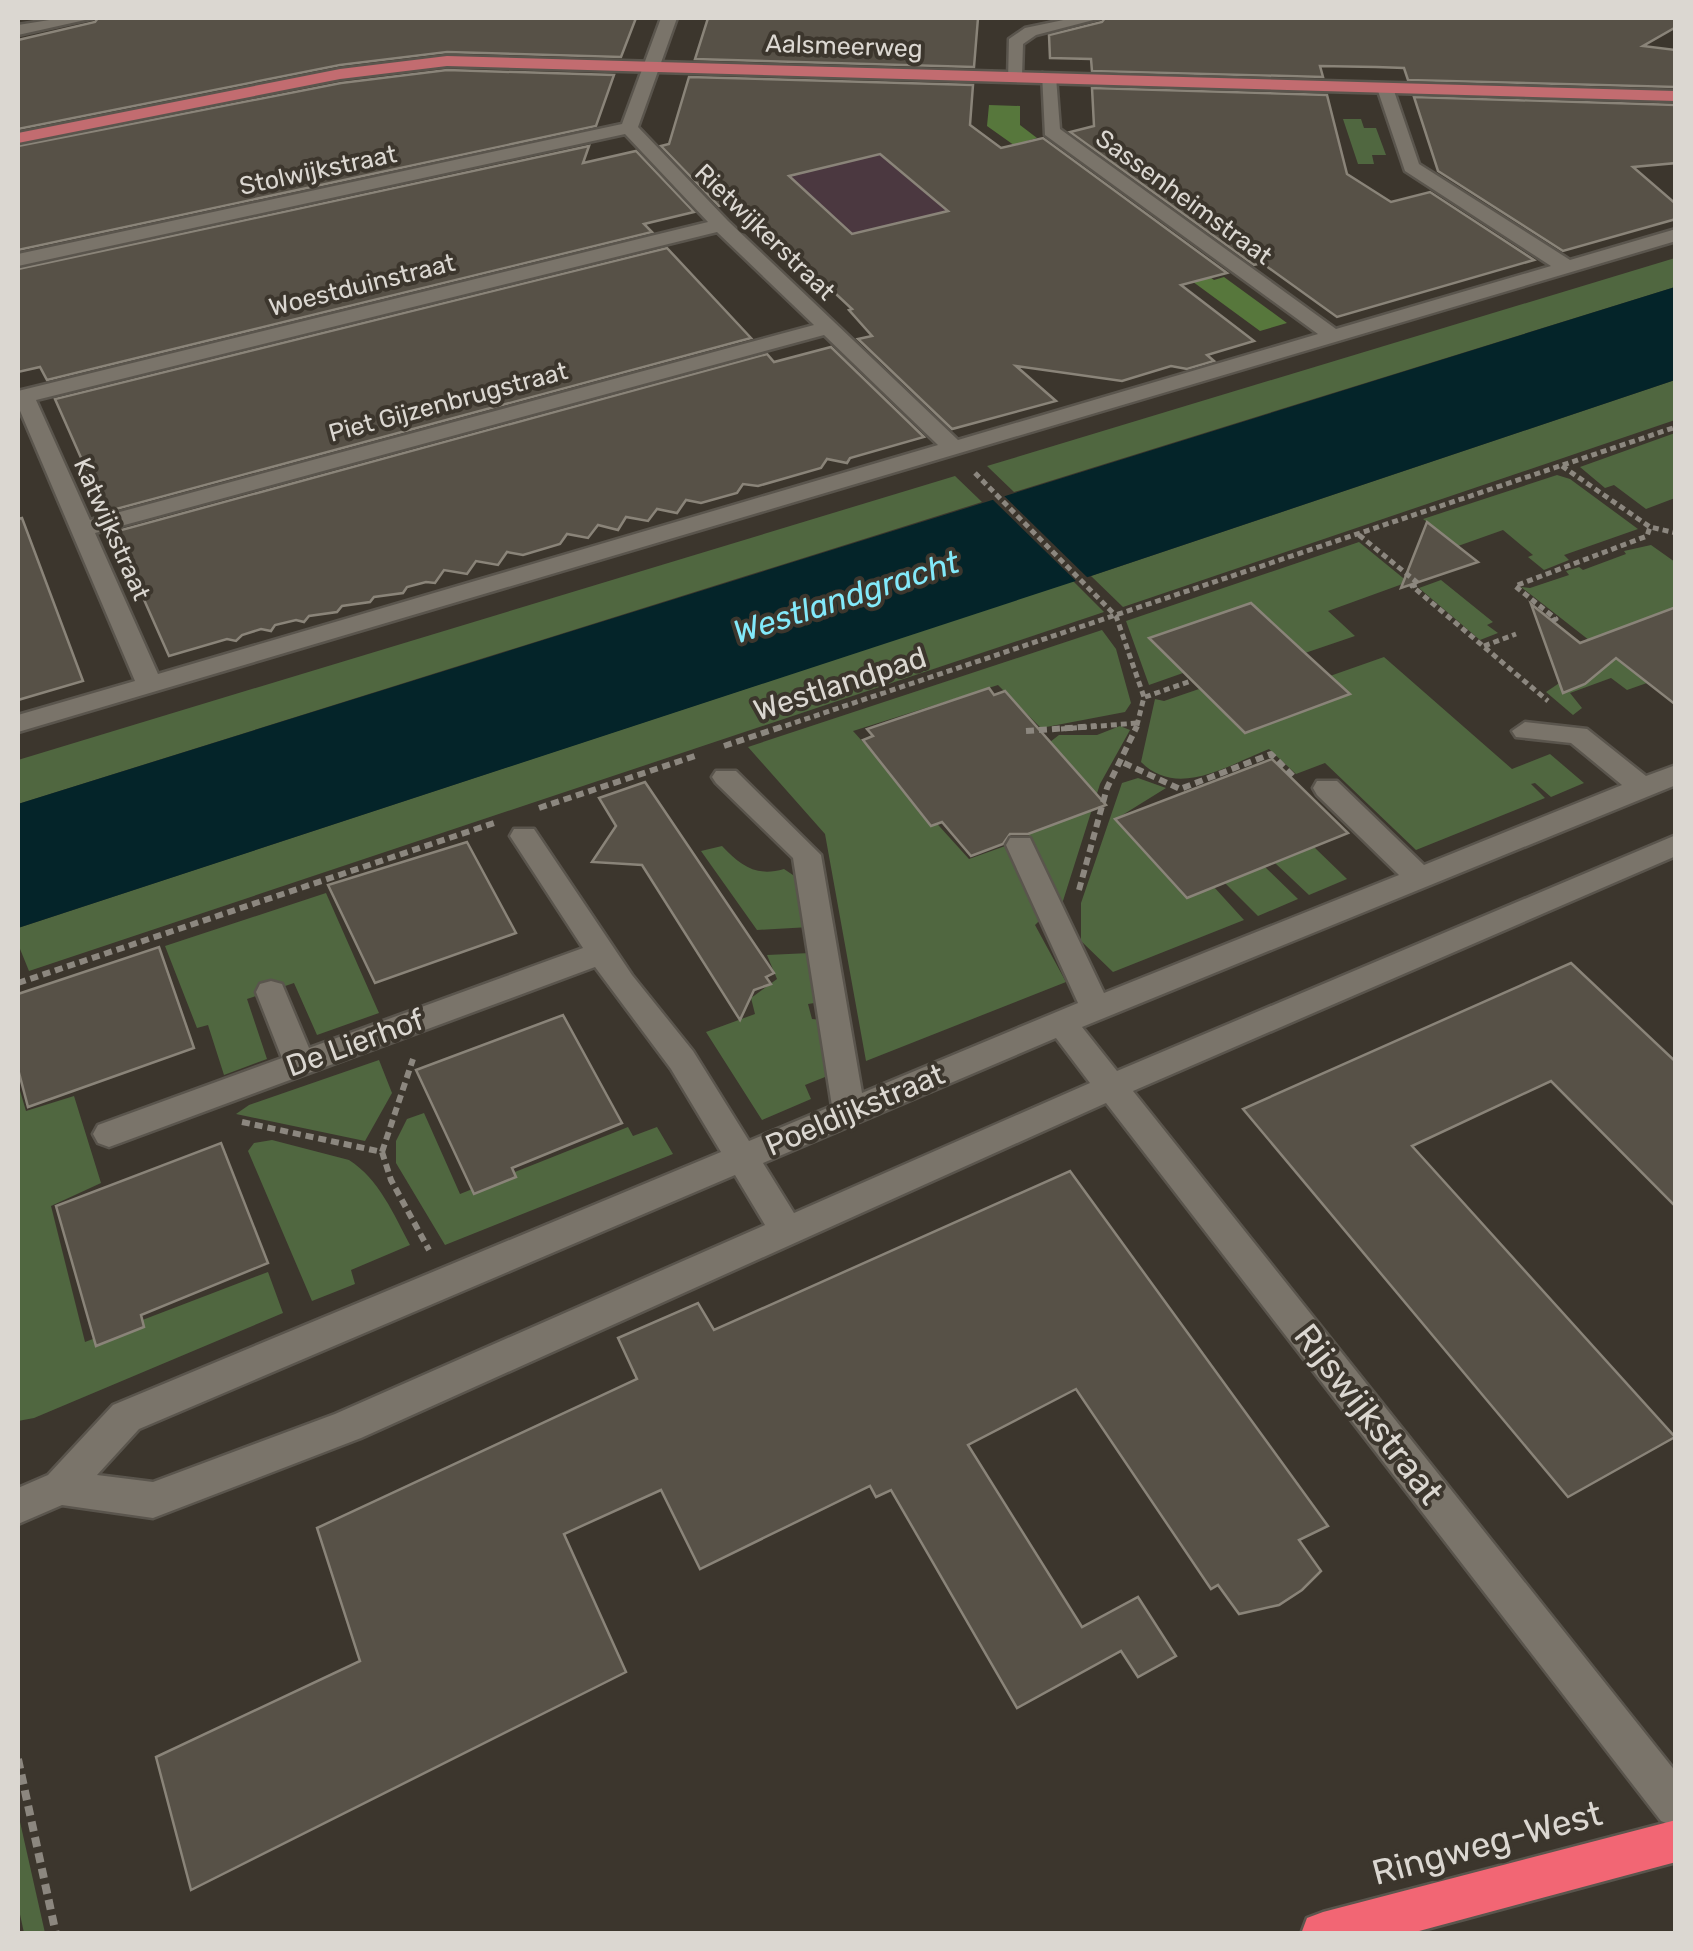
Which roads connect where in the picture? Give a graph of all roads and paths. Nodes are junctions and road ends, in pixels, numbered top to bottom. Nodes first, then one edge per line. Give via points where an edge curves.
1 (86, 18) edge
2 (669, 18) edge
3 (1093, 18) edge
4 (18, 30) edge
5 (654, 64) junction
6 (1014, 76) junction
7 (1048, 77) junction
8 (1385, 88) junction
9 (1676, 96) edge
10 (629, 128) junction
11 (18, 138) edge
12 (720, 225) junction
13 (1676, 235) edge
14 (18, 260) edge
15 (1567, 267) junction
16 (828, 328) junction
17 (1332, 335) junction
18 (21, 397) edge
19 (1676, 427) edge
20 (955, 448) junction
21 (1562, 466) junction
22 (987, 488) dead end
23 (1650, 527) junction
24 (82, 529) junction
25 (1676, 533) edge
26 (1358, 534) junction
27 (1116, 616) junction
28 (1552, 621) dead end
29 (1516, 634) dead end
30 (1483, 646) junction
31 (1191, 681) dead end
32 (150, 684) junction
33 (1144, 697) junction
34 (1138, 723) junction
35 (18, 724) edge
36 (1026, 730) dead end
37 (1524, 731) dead end
38 (1578, 735) junction
39 (1124, 763) junction
40 (1676, 774) edge
41 (1292, 776) dead end
42 (726, 777) dead end
43 (1642, 787) junction
44 (1328, 788) dead end
45 (517, 823) junction
46 (1020, 845) dead end
47 (1676, 846) edge
48 (1418, 876) junction
49 (1065, 940) junction
50 (601, 953) junction
51 (18, 982) edge
52 (270, 992) dead end
53 (1096, 1009) junction
54 (441, 1012) junction
55 (1061, 1023) junction
56 (300, 1064) junction
57 (1112, 1086) junction
58 (220, 1093) junction
59 (849, 1112) junction
60 (109, 1134) dead end
61 (382, 1152) junction
62 (744, 1158) junction
63 (788, 1234) junction
64 (446, 1282) junction
65 (61, 1487) junction
66 (18, 1506) edge
67 (18, 1759) edge
68 (1676, 1806) edge
69 (1676, 1841) edge
70 (56, 1934) edge
71 (1323, 1934) edge

1 - 4 street
2 - 5 street
3 - 6 street via 1031,31 1015,42
5 - 6 main road, Aalsmeerweg
5 - 10 street
5 - 11 main road, Aalsmeerweg via 429,63 340,74
6 - 7 main road, Aalsmeerweg
7 - 8 main road, Aalsmeerweg
7 - 17 street, Sassenheimstraat via 1051,131
8 - 9 main road, Aalsmeerweg
8 - 15 street via 1411,168
10 - 12 street, Rietwijkerstraat
10 - 14 street, Stolwijkstraat
12 - 16 street, Rietwijkerstraat
12 - 18 street, Woestduinstraat
13 - 15 street
15 - 17 street
16 - 20 street, Rietwijkerstraat
16 - 24 street, Piet Gijzenbrugstraat
17 - 20 street
18 - 24 street, Katwijkstraat
19 - 21 path, Westlandpad
20 - 32 street
21 - 23 path
21 - 26 path, Westlandpad
22 - 27 path
23 - 25 path
23 - 28 path via 1647,536 1515,586
24 - 32 street, Katwijkstraat
26 - 27 path, Westlandpad
26 - 30 path
27 - 33 path
27 - 45 path, Westlandpad
29 - 30 path
30 - 38 path via 1562,712
31 - 33 path
32 - 35 street
33 - 34 path
34 - 36 path
34 - 39 path
37 - 38 street
38 - 43 street
39 - 41 path via 1180,789 1270,754
39 - 49 path via 1107,788
40 - 43 street, Poeldijkstraat
42 - 59 street via 807,855
43 - 48 street, Poeldijkstraat
44 - 48 street
45 - 50 street
45 - 51 path, Westlandpad
46 - 49 street
47 - 57 street
48 - 53 street, Poeldijkstraat
49 - 53 street
50 - 54 street, De Lierhof
50 - 62 street via 682,1060
52 - 56 street
53 - 55 street, Poeldijkstraat
54 - 56 street, De Lierhof
54 - 61 path via 407,1068
55 - 57 street, Rijswijkstraat
55 - 59 street, Poeldijkstraat
56 - 58 street, De Lierhof
57 - 63 street
57 - 68 street, Rijswijkstraat
58 - 60 street, De Lierhof
58 - 61 path via 230,1120
59 - 62 street, Poeldijkstraat
61 - 64 path
62 - 63 street
62 - 64 street, Poeldijkstraat
63 - 65 street via 348,1426 154,1500
64 - 65 street, Poeldijkstraat via 126,1416
65 - 66 street, Poeldijkstraat
67 - 70 path
69 - 71 highway, Ringweg-West

